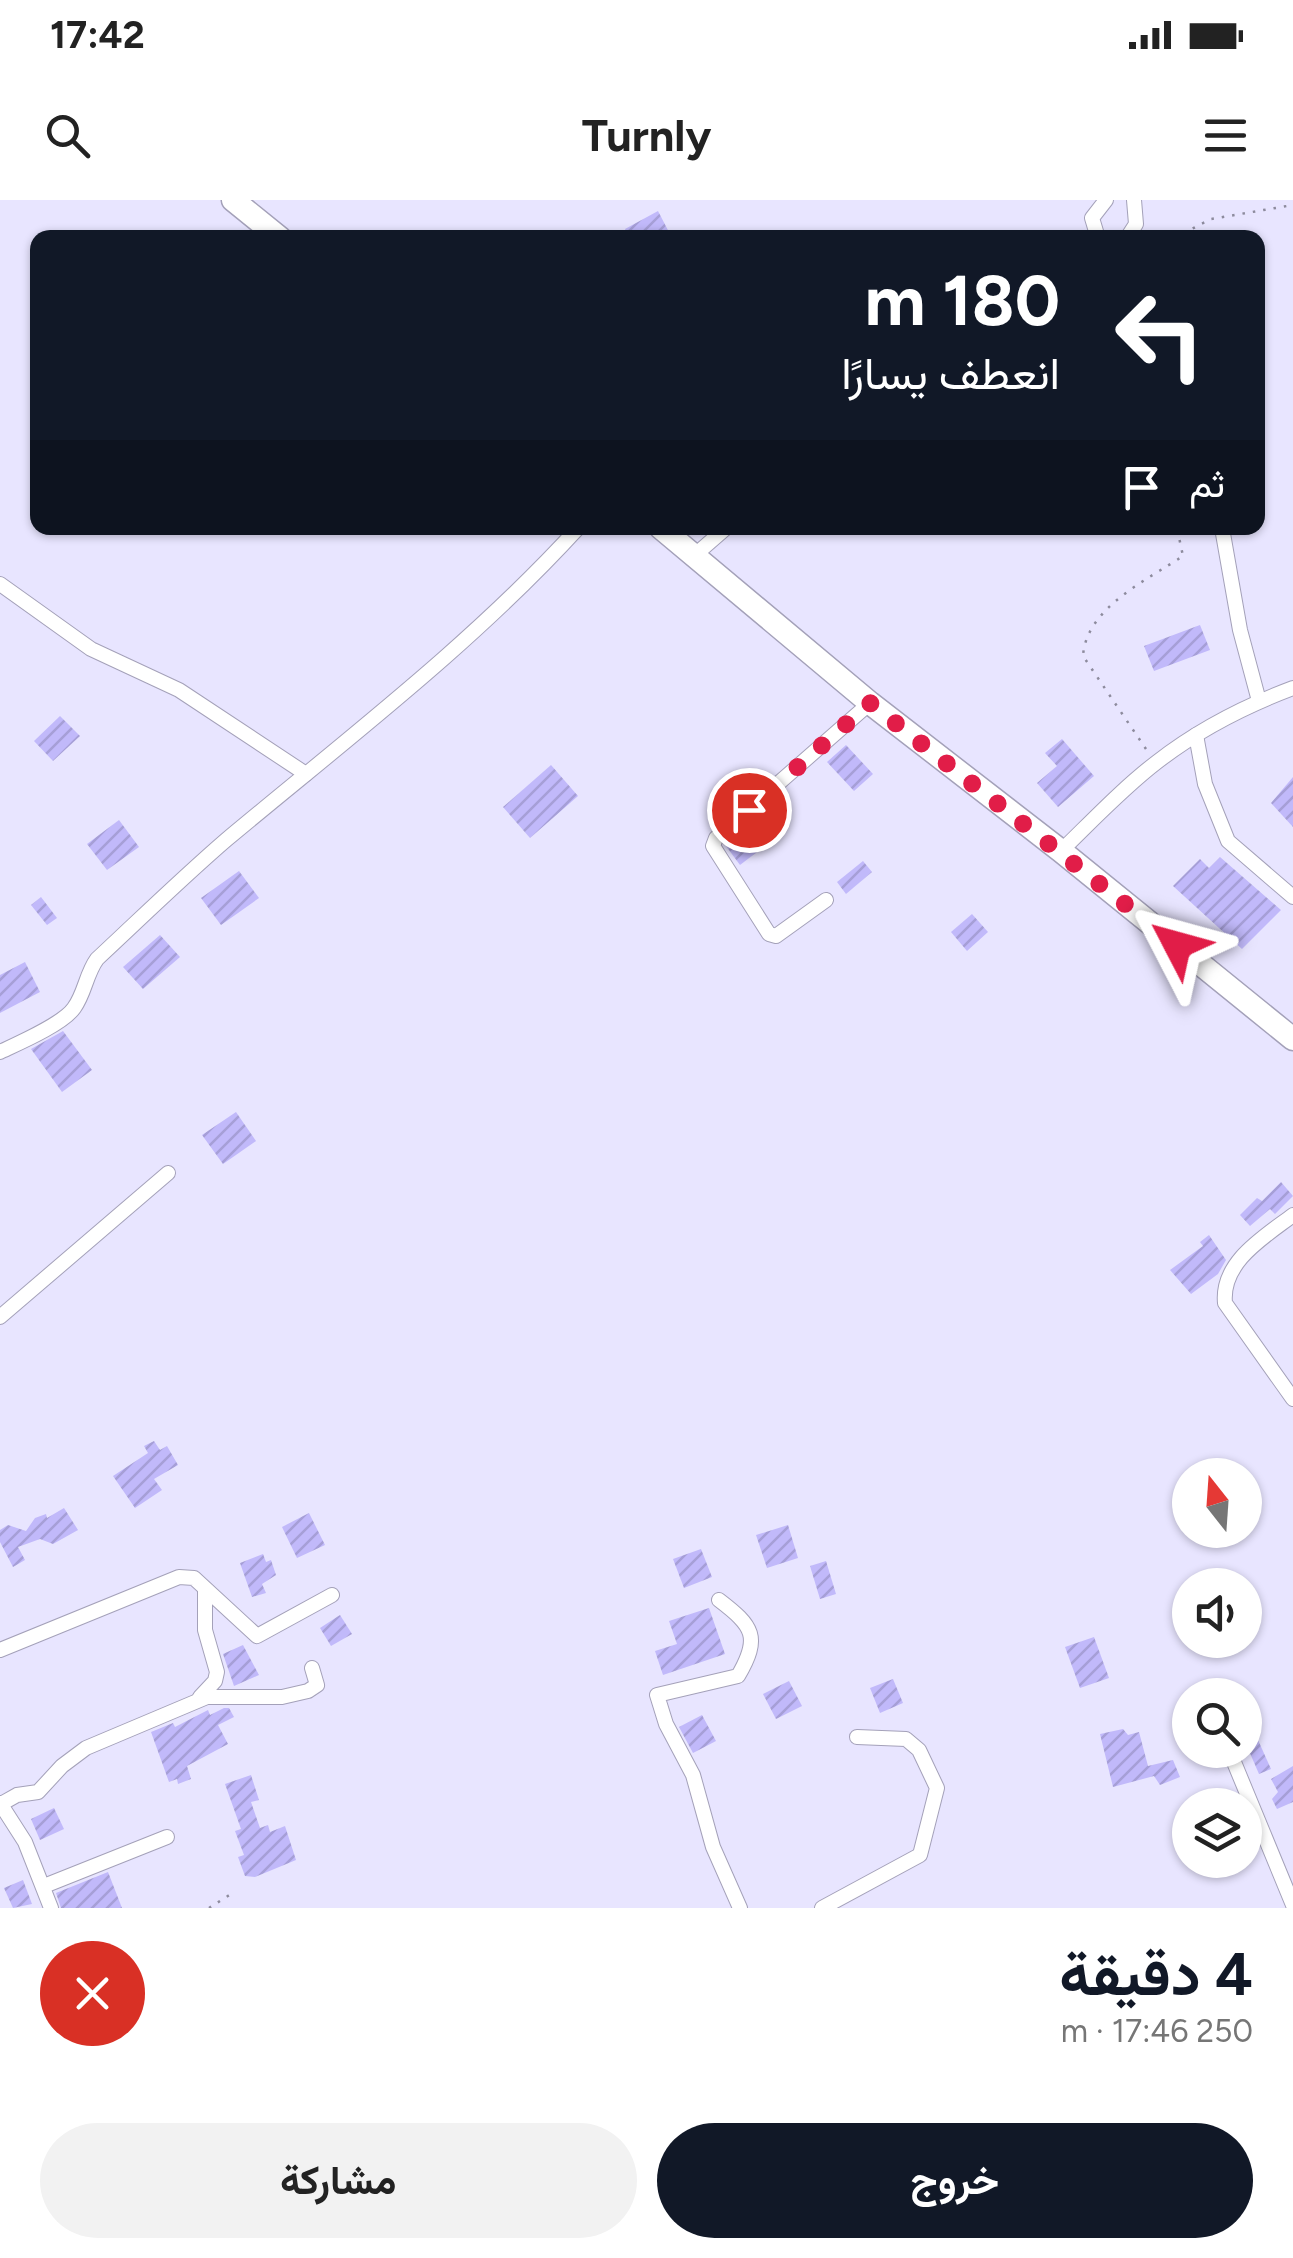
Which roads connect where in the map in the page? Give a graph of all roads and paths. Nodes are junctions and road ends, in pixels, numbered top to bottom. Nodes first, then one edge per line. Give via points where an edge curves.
1 (233, 200) edge
2 (1106, 200) edge
3 (1134, 200) edge
4 (1293, 204) edge
5 (270, 230) edge
6 (1096, 230) edge
7 (1132, 230) edge
8 (1191, 230) edge
9 (572, 535) edge
10 (669, 535) edge
11 (718, 535) edge
12 (1179, 535) edge
13 (1223, 535) edge
14 (695, 555) junction
15 (0, 584) edge
16 (1293, 688) edge
17 (1260, 701) junction
18 (870, 703) junction
19 (1196, 735) junction
20 (1155, 763) junction
21 (306, 774) junction
22 (1060, 851) junction
23 (1293, 897) edge
24 (826, 900) dead end
25 (1293, 1039) edge
26 (0, 1052) edge
27 (168, 1173) dead end
28 (1293, 1215) edge
29 (0, 1317) edge
30 (1293, 1399) edge
31 (206, 1588) junction
32 (332, 1595) dead end
33 (718, 1600) dead end
34 (0, 1650) edge
35 (312, 1668) dead end
36 (191, 1704) junction
37 (857, 1737) dead end
38 (1236, 1768) edge
39 (2, 1809) edge
40 (167, 1837) dead end
41 (44, 1886) junction
42 (230, 1894) dead end
43 (1293, 1905) edge
44 (52, 1908) edge
45 (209, 1908) edge
46 (740, 1908) edge
47 (822, 1908) edge

1 - 5 main road
2 - 6 street via 1092,218
3 - 7 street
4 - 8 path
9 - 21 street via 478,629
10 - 14 main road
11 - 14 street
12 - 20 path via 1184,556 1098,618 1084,638 1083,656
13 - 17 street
14 - 18 main road
15 - 21 street via 91,649 179,690
16 - 17 street
17 - 19 street
18 - 22 main road
18 - 24 street via 713,846 769,934 776,936
19 - 20 street
19 - 23 street via 1205,784 1228,840
20 - 22 street
21 - 26 street via 97,958 66,1018
22 - 25 main road
27 - 29 street
28 - 30 street via 1240,1257 1224,1290 1225,1303
31 - 32 street via 257,1636
31 - 34 street via 194,1578 179,1578
31 - 36 street via 205,1630 217,1672
33 - 46 street via 753,1635 738,1676 656,1694
35 - 36 street via 317,1686 308,1692 208,1697
36 - 39 street via 86,1748 38,1792 17,1795
37 - 47 street via 906,1739 920,1750 937,1788 920,1855
38 - 43 street
39 - 41 street
40 - 41 street
41 - 44 street
42 - 45 path

